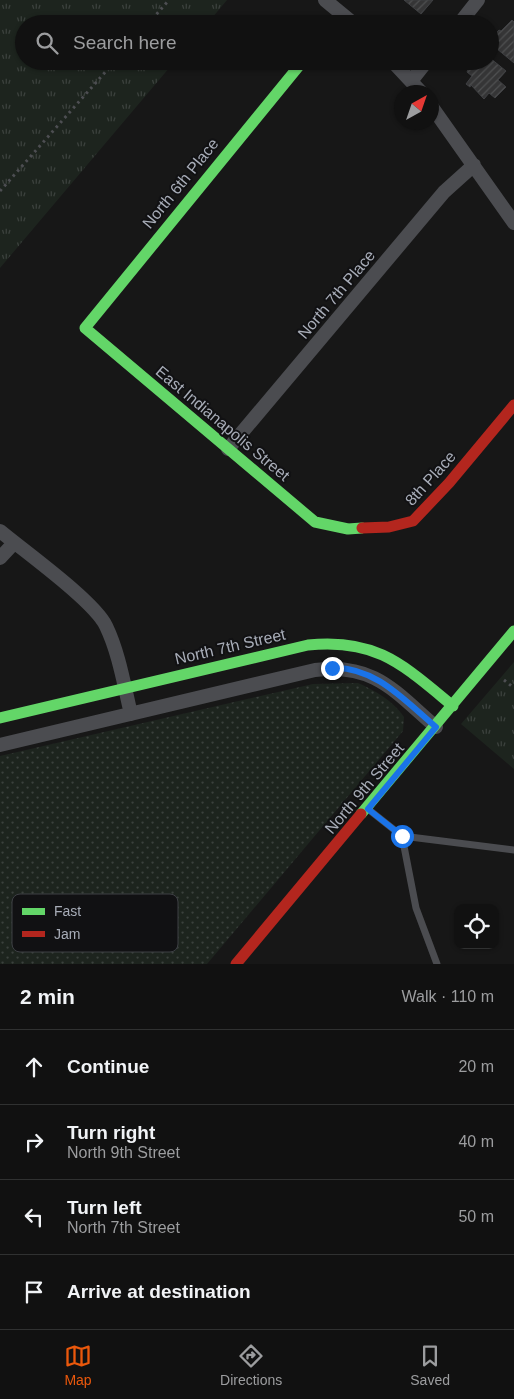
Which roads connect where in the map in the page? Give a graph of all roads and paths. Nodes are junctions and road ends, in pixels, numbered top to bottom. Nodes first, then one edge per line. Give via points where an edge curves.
1 (169, 0) edge
2 (325, 0) edge
3 (478, 0) edge
4 (343, 13) edge
5 (156, 15) edge
6 (466, 15) edge
7 (107, 70) edge
8 (296, 70) edge
9 (401, 70) edge
10 (420, 70) edge
11 (412, 80) junction
12 (415, 85) edge
13 (439, 117) edge
14 (474, 165) junction
15 (0, 191) edge
16 (514, 223) edge
17 (85, 328) joint
18 (514, 405) edge
19 (228, 449) junction
20 (348, 529) joint
21 (0, 531) edge
22 (14, 543) junction
23 (0, 558) edge
24 (512, 637) edge
25 (504, 680) dead end
26 (514, 688) edge
27 (125, 689) junction
28 (453, 706) junction
29 (131, 714) junction
30 (0, 718) edge
31 (436, 727) junction
32 (0, 745) edge
33 (368, 809) junction
34 (402, 836) junction
35 (514, 850) edge
36 (236, 964) edge
37 (436, 964) edge

1 - 5 path
2 - 4 street
3 - 6 street
7 - 15 path
8 - 17 street, North 6th Place
9 - 11 street
10 - 11 street
11 - 12 street
13 - 14 street
14 - 16 street
14 - 19 street, North 7th Place via 444,192
17 - 19 street, East Indianapolis Street
18 - 20 street, 8th Place via 413,521 389,527
19 - 20 street, East Indianapolis Street via 315,522
21 - 22 street
22 - 23 street
22 - 27 street via 83,599 105,624
24 - 28 street, North 9th Street
25 - 26 path
27 - 28 street, North 7th Street via 337,642 383,653
27 - 29 street
27 - 30 street, North 7th Street
28 - 31 street, North 9th Street
29 - 31 street via 315,670 344,668 380,680
29 - 32 street
31 - 33 street, North 9th Street
33 - 34 lane
33 - 36 street, North 9th Street
34 - 35 lane
34 - 37 lane via 416,908

